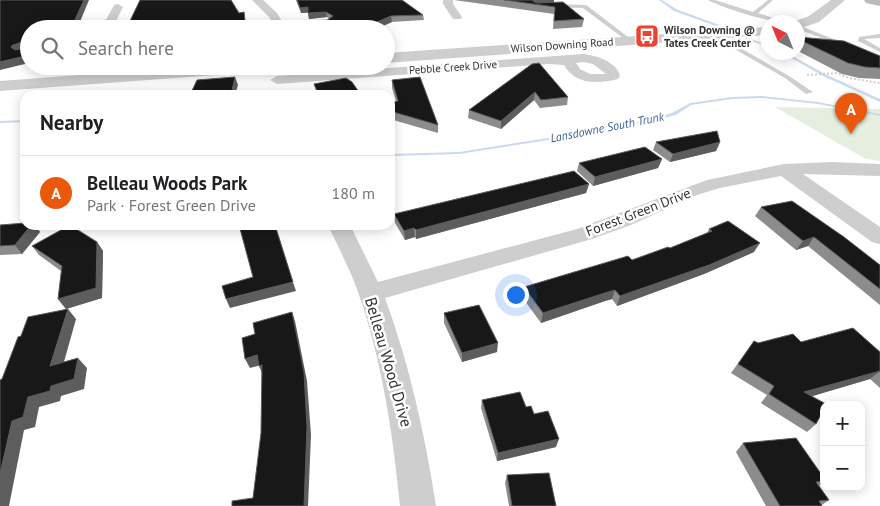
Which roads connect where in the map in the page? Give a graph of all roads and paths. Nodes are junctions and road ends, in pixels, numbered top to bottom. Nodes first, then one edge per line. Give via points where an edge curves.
1 (257, 0) edge
2 (448, 0) edge
3 (710, 0) edge
4 (771, 0) edge
5 (839, 0) edge
6 (870, 0) edge
7 (720, 2) edge
8 (880, 2) edge
9 (546, 6) edge
10 (118, 8) dead end
11 (754, 14) junction
12 (760, 16) edge
13 (457, 17) dead end
14 (111, 20) edge
15 (276, 20) edge
16 (805, 23) edge
17 (805, 29) edge
18 (760, 32) edge
19 (714, 35) junction
20 (880, 36) edge
21 (629, 40) junction
22 (854, 50) edge
23 (880, 50) edge
24 (395, 57) edge
25 (569, 61) dead end
26 (395, 66) edge
27 (201, 75) edge
28 (275, 75) edge
29 (807, 75) dead end
30 (880, 83) edge
31 (0, 86) edge
32 (278, 90) edge
33 (809, 92) dead end
34 (784, 170) junction
35 (880, 170) edge
36 (340, 230) edge
37 (880, 237) edge
38 (370, 293) junction
39 (418, 506) edge

1 - 15 street
2 - 13 street
3 - 7 lane
4 - 11 lane
5 - 16 street
6 - 8 main road
7 - 11 lane
9 - 21 lane via 584,6
10 - 14 street
11 - 12 lane
17 - 22 lane
18 - 19 street, Wilson Downing Road
19 - 21 street, Wilson Downing Road
19 - 33 lane
20 - 23 lane via 861,38 861,41
21 - 24 street, Wilson Downing Road
25 - 26 street, Pebble Creek Drive
27 - 31 street
28 - 32 street
29 - 30 path via 833,73
34 - 35 street, Forest Green Drive via 836,167
34 - 37 street
34 - 38 street, Forest Green Drive via 712,184 614,224
36 - 38 street, Belleau Wood Drive
38 - 39 street, Belleau Wood Drive via 398,380 410,434

